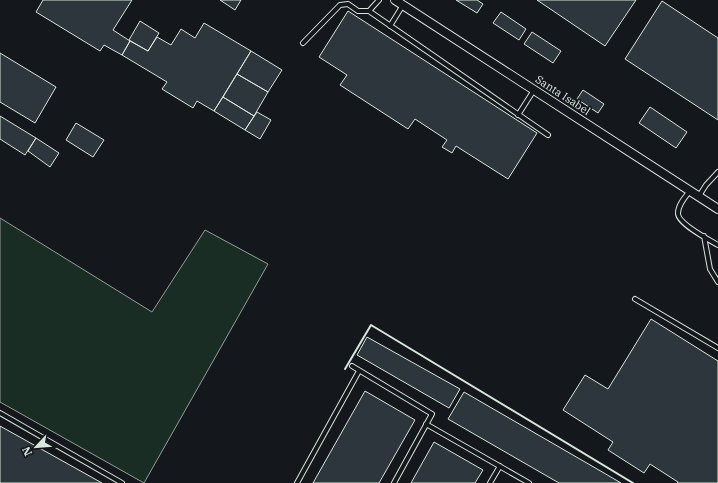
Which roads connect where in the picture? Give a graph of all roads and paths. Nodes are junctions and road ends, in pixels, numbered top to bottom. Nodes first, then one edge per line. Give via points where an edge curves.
1 (379, 0) edge
2 (395, 0) edge
3 (403, 5) junction
4 (369, 12) junction
5 (390, 26) junction
6 (303, 43) dead end
7 (534, 90) junction
8 (518, 115) junction
9 (548, 135) dead end
10 (718, 172) edge
11 (690, 191) junction
12 (699, 196) junction
13 (718, 209) edge
14 (704, 236) junction
15 (718, 245) edge
16 (718, 282) edge
17 (636, 299) dead end
18 (718, 348) edge
19 (352, 366) dead end
20 (359, 371) junction
21 (0, 413) edge
22 (426, 424) junction
23 (500, 466) junction
24 (122, 483) edge
25 (297, 483) edge
26 (394, 483) edge
27 (490, 483) edge
28 (530, 483) edge

1 - 4 lane
2 - 3 street, Santa Isabel
3 - 5 lane
3 - 7 street, Santa Isabel
4 - 5 lane
4 - 6 lane via 358,11 348,4 340,5
5 - 8 lane
7 - 8 lane
7 - 11 street, Santa Isabel
8 - 9 lane
10 - 12 lane
11 - 12 street, Santa Isabel
11 - 14 lane via 681,204 679,218
12 - 13 street, Santa Isabel
14 - 15 lane
14 - 16 lane via 710,269
17 - 18 lane
19 - 20 lane
20 - 22 lane via 432,414
20 - 25 lane
21 - 24 lane
22 - 23 lane
22 - 26 lane
23 - 27 lane
23 - 28 lane

